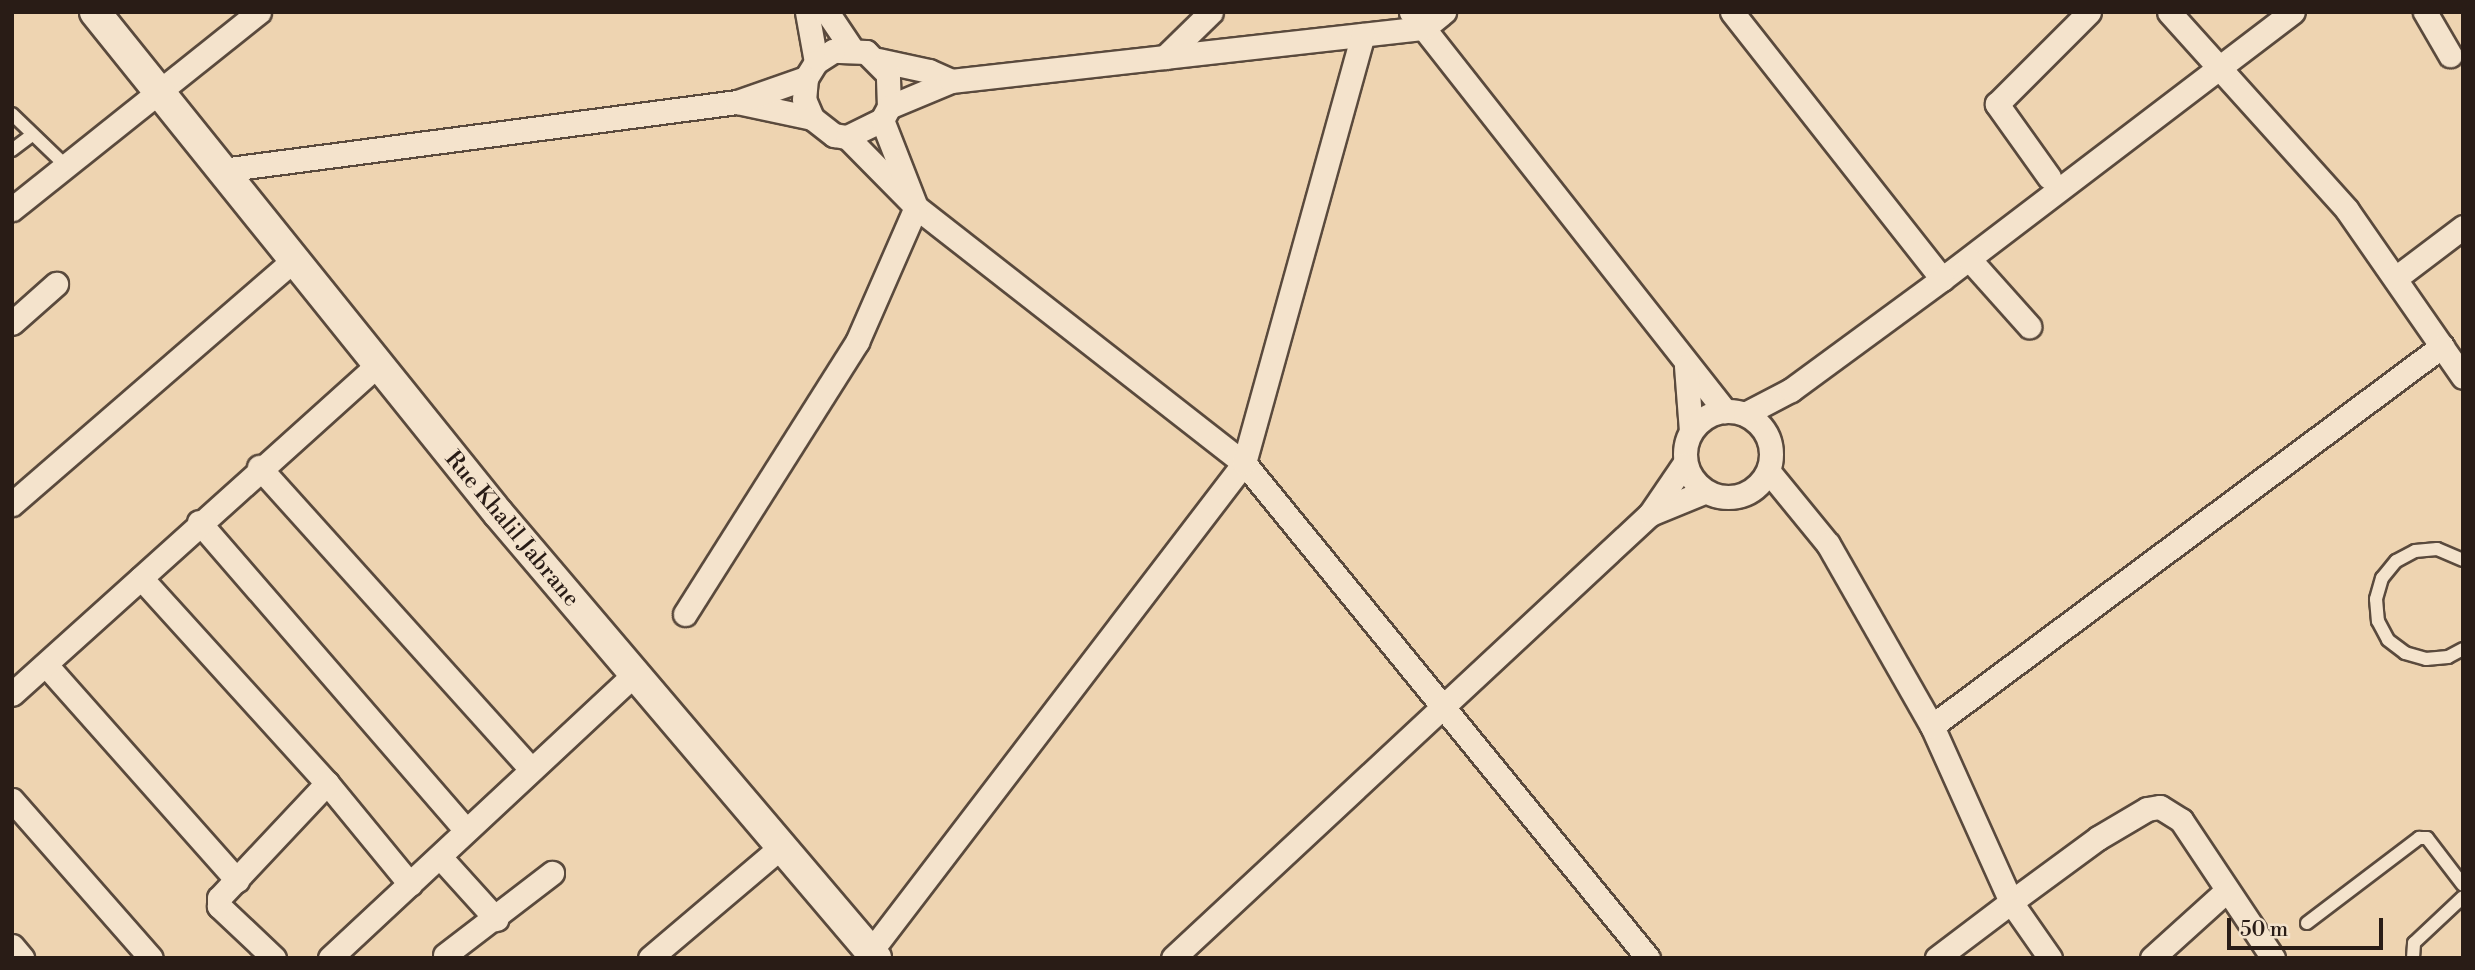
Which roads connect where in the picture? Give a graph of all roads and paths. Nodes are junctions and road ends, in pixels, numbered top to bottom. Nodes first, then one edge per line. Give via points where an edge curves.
1 (95, 12) edge
2 (259, 12) edge
3 (807, 12) edge
4 (827, 12) edge
5 (1211, 12) edge
6 (1444, 12) edge
7 (1732, 12) edge
8 (2089, 12) edge
9 (2169, 12) edge
10 (2293, 12) edge
11 (2426, 12) edge
12 (1418, 20) edge
13 (1363, 35) junction
14 (852, 49) junction
15 (2450, 55) dead end
16 (1165, 57) junction
17 (878, 60) junction
18 (2216, 66) junction
19 (811, 70) junction
20 (951, 81) junction
21 (160, 92) junction
22 (737, 102) junction
23 (886, 113) junction
24 (12, 114) edge
25 (812, 118) junction
26 (32, 135) junction
27 (847, 137) junction
28 (12, 150) edge
29 (66, 166) junction
30 (222, 170) junction
31 (2049, 177) dead end
32 (916, 207) junction
33 (12, 209) edge
34 (2463, 227) edge
35 (294, 260) junction
36 (1970, 260) junction
37 (2397, 277) junction
38 (1942, 279) junction
39 (56, 284) dead end
40 (12, 323) edge
41 (2029, 326) dead end
42 (2442, 346) junction
43 (377, 365) junction
44 (1686, 366) junction
45 (2463, 377) edge
46 (1791, 390) junction
47 (1735, 412) junction
48 (1691, 431) junction
49 (1766, 432) junction
50 (1244, 463) junction
51 (1685, 464) junction
52 (259, 467) junction
53 (1769, 472) junction
54 (1704, 492) junction
55 (1751, 493) junction
56 (12, 504) edge
57 (1791, 504) junction
58 (1650, 514) junction
59 (199, 522) junction
60 (2463, 559) edge
61 (141, 578) junction
62 (685, 614) dead end
63 (2463, 649) edge
64 (46, 665) junction
65 (634, 675) junction
66 (12, 694) edge
67 (1442, 708) junction
68 (1932, 726) junction
69 (530, 768) junction
70 (327, 783) junction
71 (12, 800) edge
72 (465, 829) junction
73 (782, 846) junction
74 (440, 857) junction
75 (552, 873) dead end
76 (237, 880) junction
77 (410, 884) junction
78 (2463, 885) edge
79 (2225, 892) junction
80 (2463, 897) edge
81 (2011, 902) junction
82 (496, 919) junction
83 (2307, 923) dead end
84 (12, 946) edge
85 (874, 954) edge
86 (445, 955) dead end
87 (337, 956) edge
88 (22, 958) edge
89 (151, 958) edge
90 (274, 958) edge
91 (650, 958) edge
92 (1173, 958) edge
93 (1648, 958) edge
94 (1937, 958) edge
95 (2050, 958) edge
96 (2152, 958) edge
97 (2273, 958) edge
98 (2413, 958) edge

1 - 21 street, Rue Khalil Jabrane
2 - 21 street
3 - 19 street
4 - 14 street
5 - 16 street
6 - 12 street
7 - 38 street
8 - 31 street via 1997,104
9 - 18 street
10 - 18 street
11 - 15 street
12 - 13 street
12 - 44 street
13 - 16 street
13 - 50 street
14 - 17 street
14 - 19 street via 833,51
16 - 20 street
17 - 20 street via 929,71
17 - 23 street via 888,74
18 - 36 street
18 - 37 street via 2319,176
19 - 22 street
19 - 25 street via 804,99
20 - 23 street
21 - 29 street
21 - 30 street, Rue Khalil Jabrane
22 - 25 street
22 - 30 street
23 - 27 street
23 - 32 street
24 - 26 lane
25 - 27 street via 834,135
26 - 28 lane
26 - 29 lane
27 - 32 street
29 - 33 street
30 - 35 street, Rue Khalil Jabrane
32 - 50 street
32 - 62 street via 857,342
34 - 37 street
35 - 43 street, Rue Khalil Jabrane
35 - 56 street
36 - 38 street
36 - 41 street
37 - 42 street
38 - 46 street
39 - 40 street
42 - 45 street
42 - 68 street
43 - 52 street
43 - 65 street, Rue Khalil Jabrane
44 - 47 street
44 - 48 street
46 - 47 street
46 - 49 street
47 - 48 street via 1705,417
47 - 49 street
48 - 51 street
49 - 53 street via 1773,452
50 - 67 street
50 - 85 street
51 - 54 street
51 - 58 street
52 - 59 street
52 - 69 street
53 - 55 street
53 - 57 street
54 - 55 street via 1727,499
54 - 58 street
55 - 57 street
57 - 68 street via 1828,544
58 - 67 street
59 - 61 street
59 - 72 street
60 - 63 lane via 2437,549 2415,551 2396,561 2382,578 2376,599 2378,621 2388,640 2405,653 2426,659 2448,657
61 - 64 street
61 - 70 street
64 - 66 street
64 - 76 street
65 - 69 street
65 - 73 street, Rue Khalil Jabrane
67 - 92 street
67 - 93 street
68 - 81 street
69 - 72 street
70 - 76 street
70 - 77 street
71 - 89 street
72 - 74 street
73 - 85 street, Rue Khalil Jabrane
73 - 91 street
74 - 77 street
74 - 82 street
75 - 82 street
76 - 90 street via 219,898 219,906
77 - 87 street
78 - 83 lane via 2427,838 2418,838
79 - 81 street via 2180,820 2160,807 2147,809 2098,838
79 - 96 street
79 - 97 street
80 - 98 lane via 2414,943
81 - 94 street
81 - 95 street
82 - 86 street
84 - 88 street

